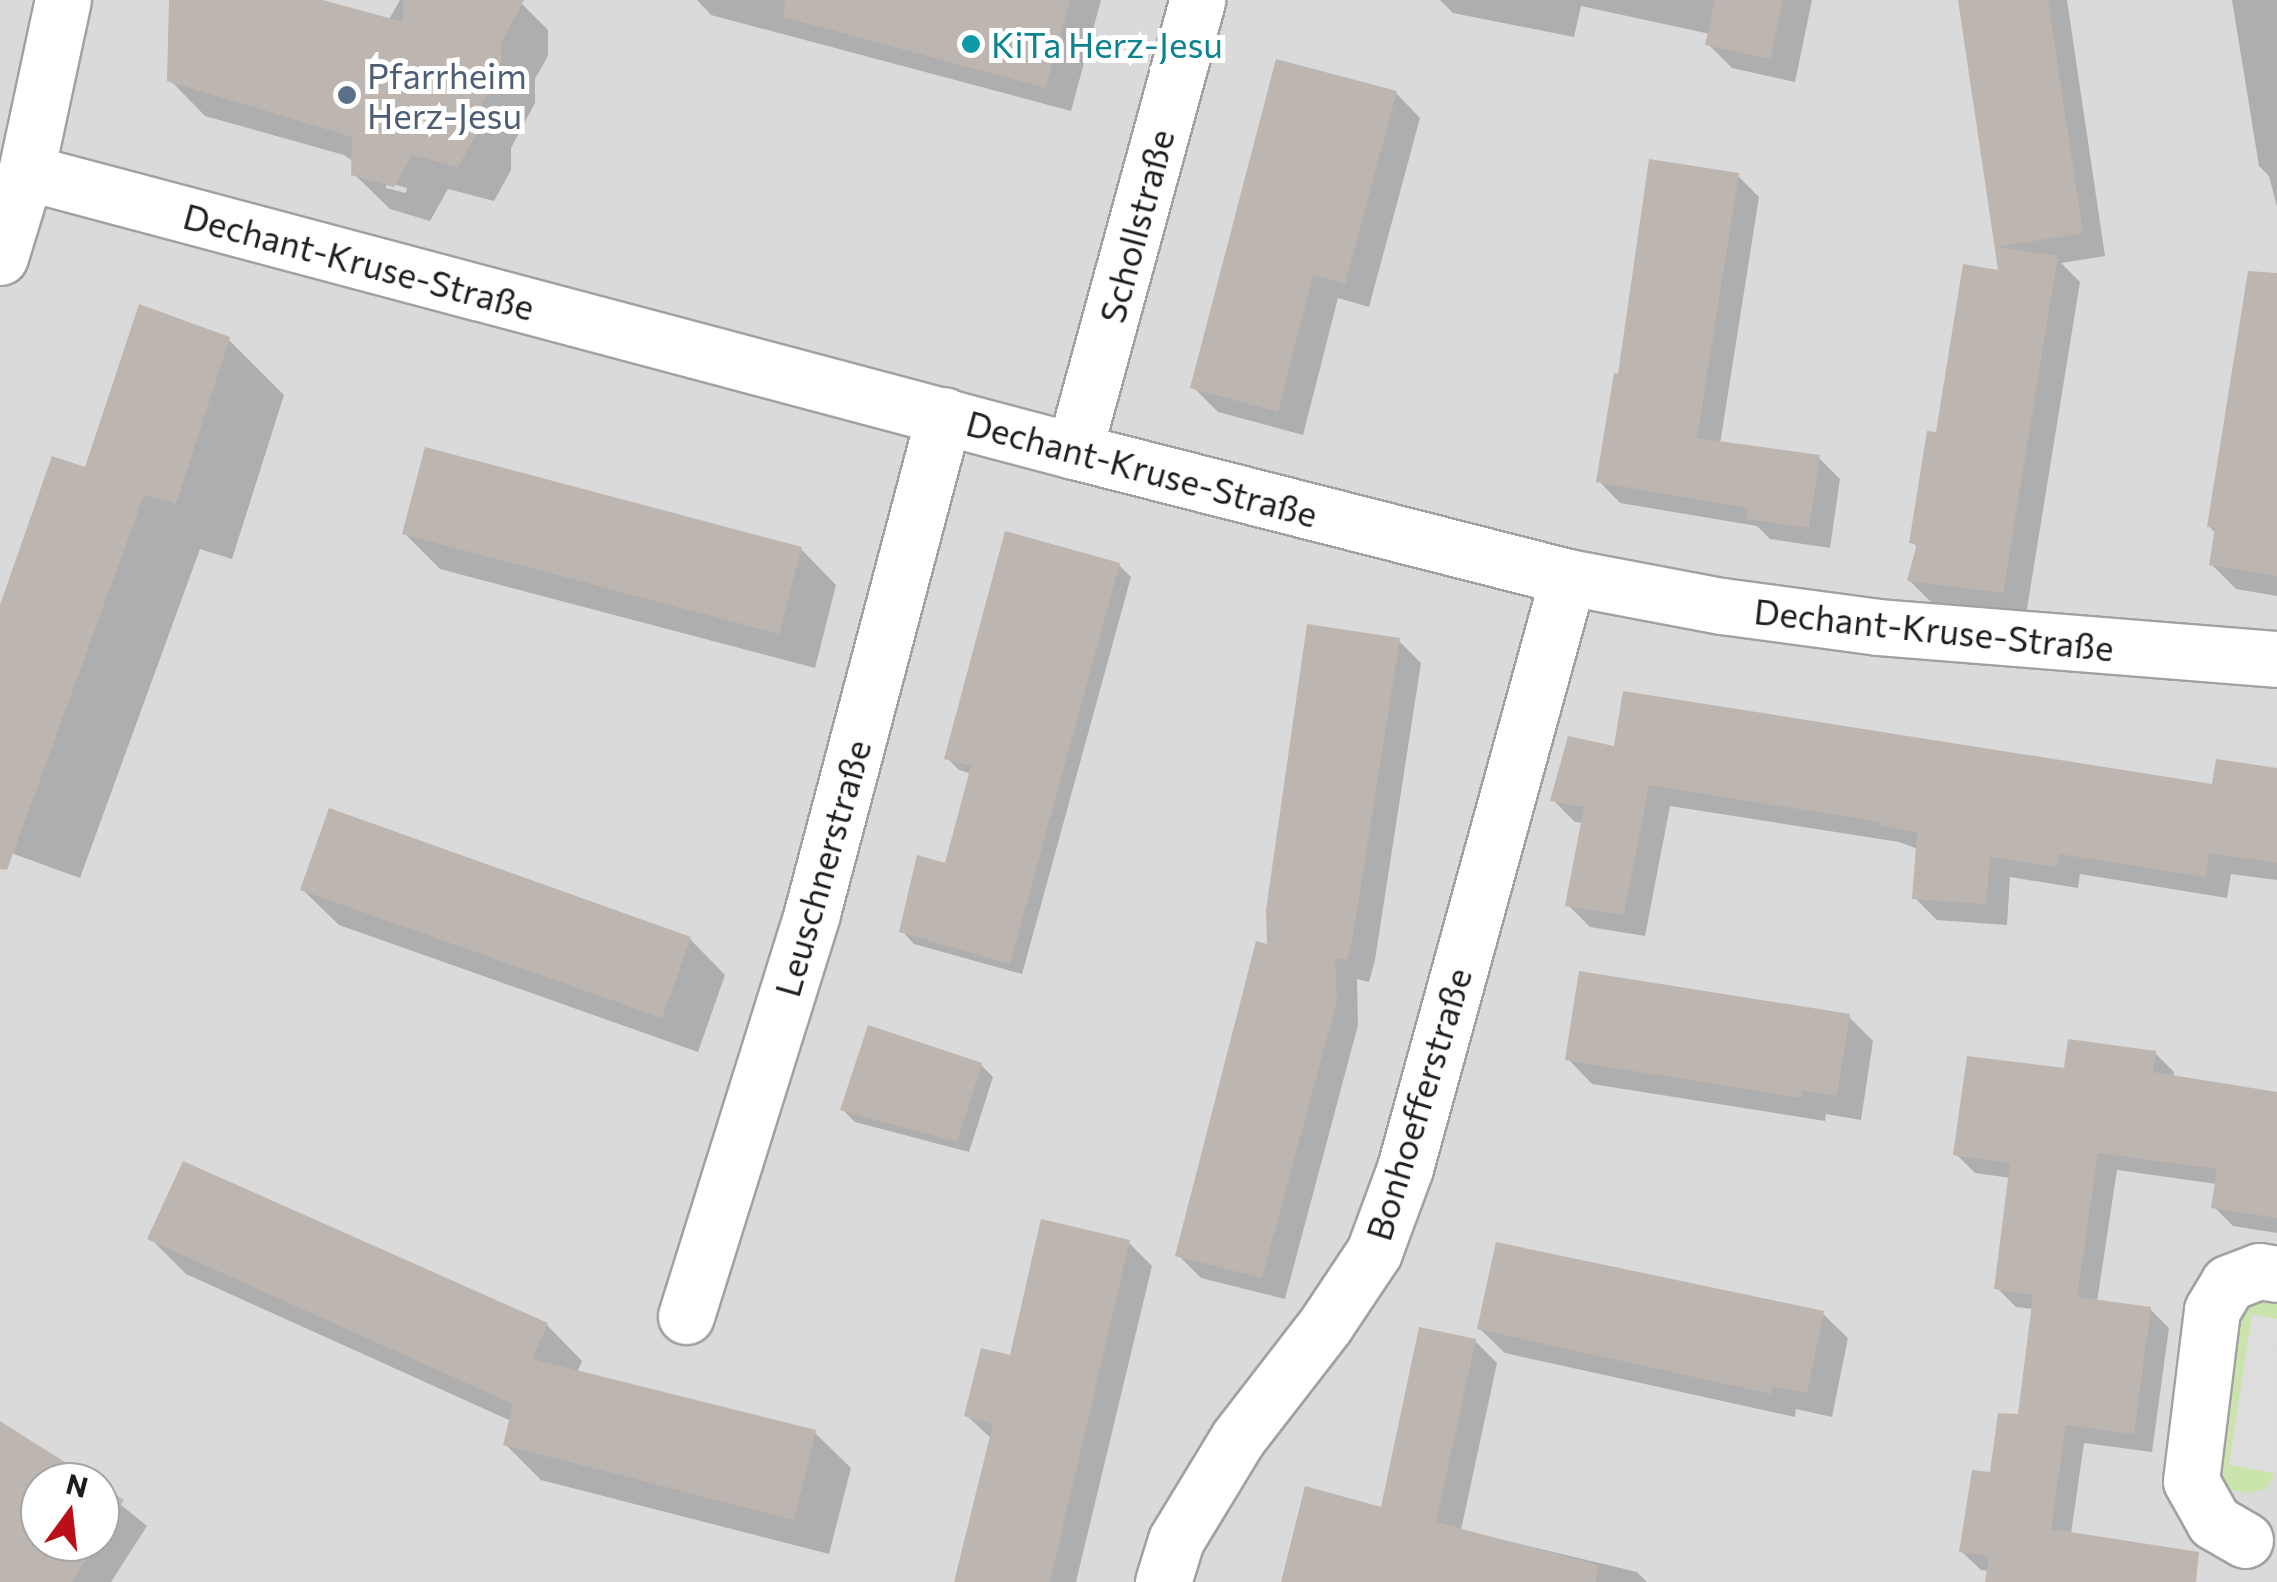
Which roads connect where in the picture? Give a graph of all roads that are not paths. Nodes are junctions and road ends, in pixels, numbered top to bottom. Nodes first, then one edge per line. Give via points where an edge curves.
1 (63, 0) edge
2 (1197, 0) edge
3 (26, 172) junction
4 (0, 257) edge
5 (944, 416) junction
6 (1074, 452) junction
7 (1568, 577) junction
8 (2277, 660) edge
9 (2277, 1274) edge
10 (686, 1316) dead end
11 (2254, 1550) edge
12 (1163, 1582) edge

1 - 3 street
2 - 6 street, Schollstraße
3 - 4 street
3 - 5 street, Dechant-Kruse-Straße
5 - 6 street, Dechant-Kruse-Straße
5 - 10 street, Leuschnerstraße via 812,912
6 - 7 street, Dechant-Kruse-Straße
7 - 8 street, Dechant-Kruse-Straße via 1879,627
7 - 12 street, Bonhoefferstraße via 1405,1168 1374,1252 1238,1438 1176,1540
9 - 11 street via 2259,1271 2228,1283 2212,1310 2191,1481 2214,1522

